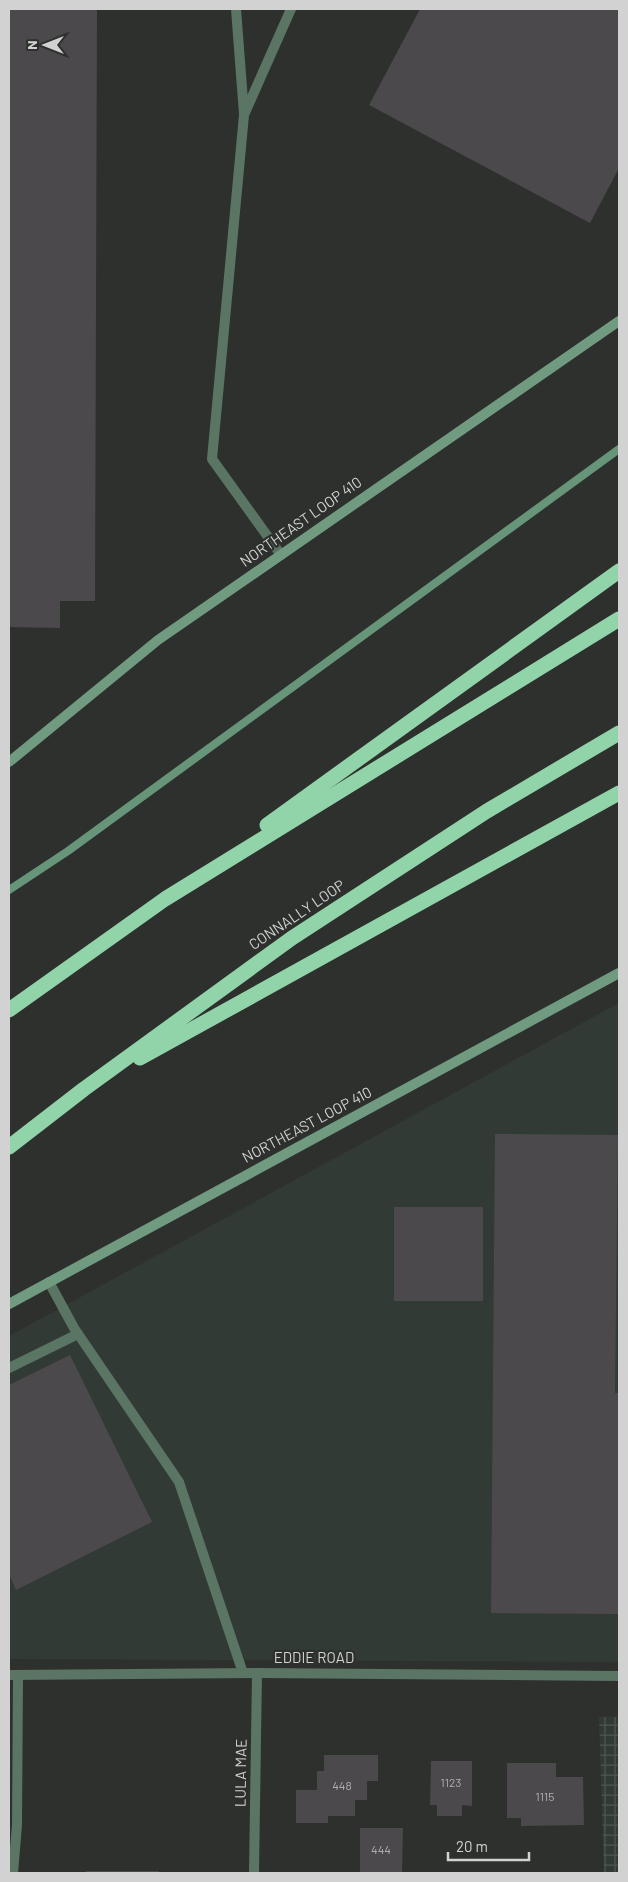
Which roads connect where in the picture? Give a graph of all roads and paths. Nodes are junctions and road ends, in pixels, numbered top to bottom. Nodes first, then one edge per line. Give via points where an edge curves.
1 (236, 9) edge
2 (291, 9) edge
3 (244, 114) junction
4 (619, 321) edge
5 (281, 554) junction
6 (619, 571) edge
7 (619, 619) edge
8 (619, 733) edge
9 (9, 762) edge
10 (619, 793) edge
11 (164, 899) junction
12 (619, 973) edge
13 (9, 1010) edge
14 (84, 1089) junction
15 (9, 1147) edge
16 (49, 1282) junction
17 (9, 1304) edge
18 (78, 1334) junction
19 (9, 1368) edge
20 (243, 1673) junction
21 (258, 1673) junction
22 (13, 1674) edge
23 (619, 1676) edge
24 (14, 1873) edge
25 (254, 1873) edge

1 - 3 street
2 - 3 street
3 - 5 street via 212,459
4 - 5 main road, NORTHEAST LOOP 410
5 - 9 main road, NORTHEAST LOOP 410 via 158,640
6 - 11 highway
7 - 11 highway
8 - 14 highway, CONNALLY LOOP via 487,811 292,938
10 - 14 highway
11 - 13 highway
12 - 16 main road, NORTHEAST LOOP 410
14 - 15 highway, CONNALLY LOOP
16 - 17 main road, NORTHEAST LOOP 410
16 - 18 street
18 - 19 street
18 - 20 street via 179,1482
20 - 21 street, EDDIE ROAD
20 - 22 street, EDDIE ROAD
21 - 23 street, EDDIE ROAD
21 - 25 street, LULA MAE
22 - 24 street via 17,1825

